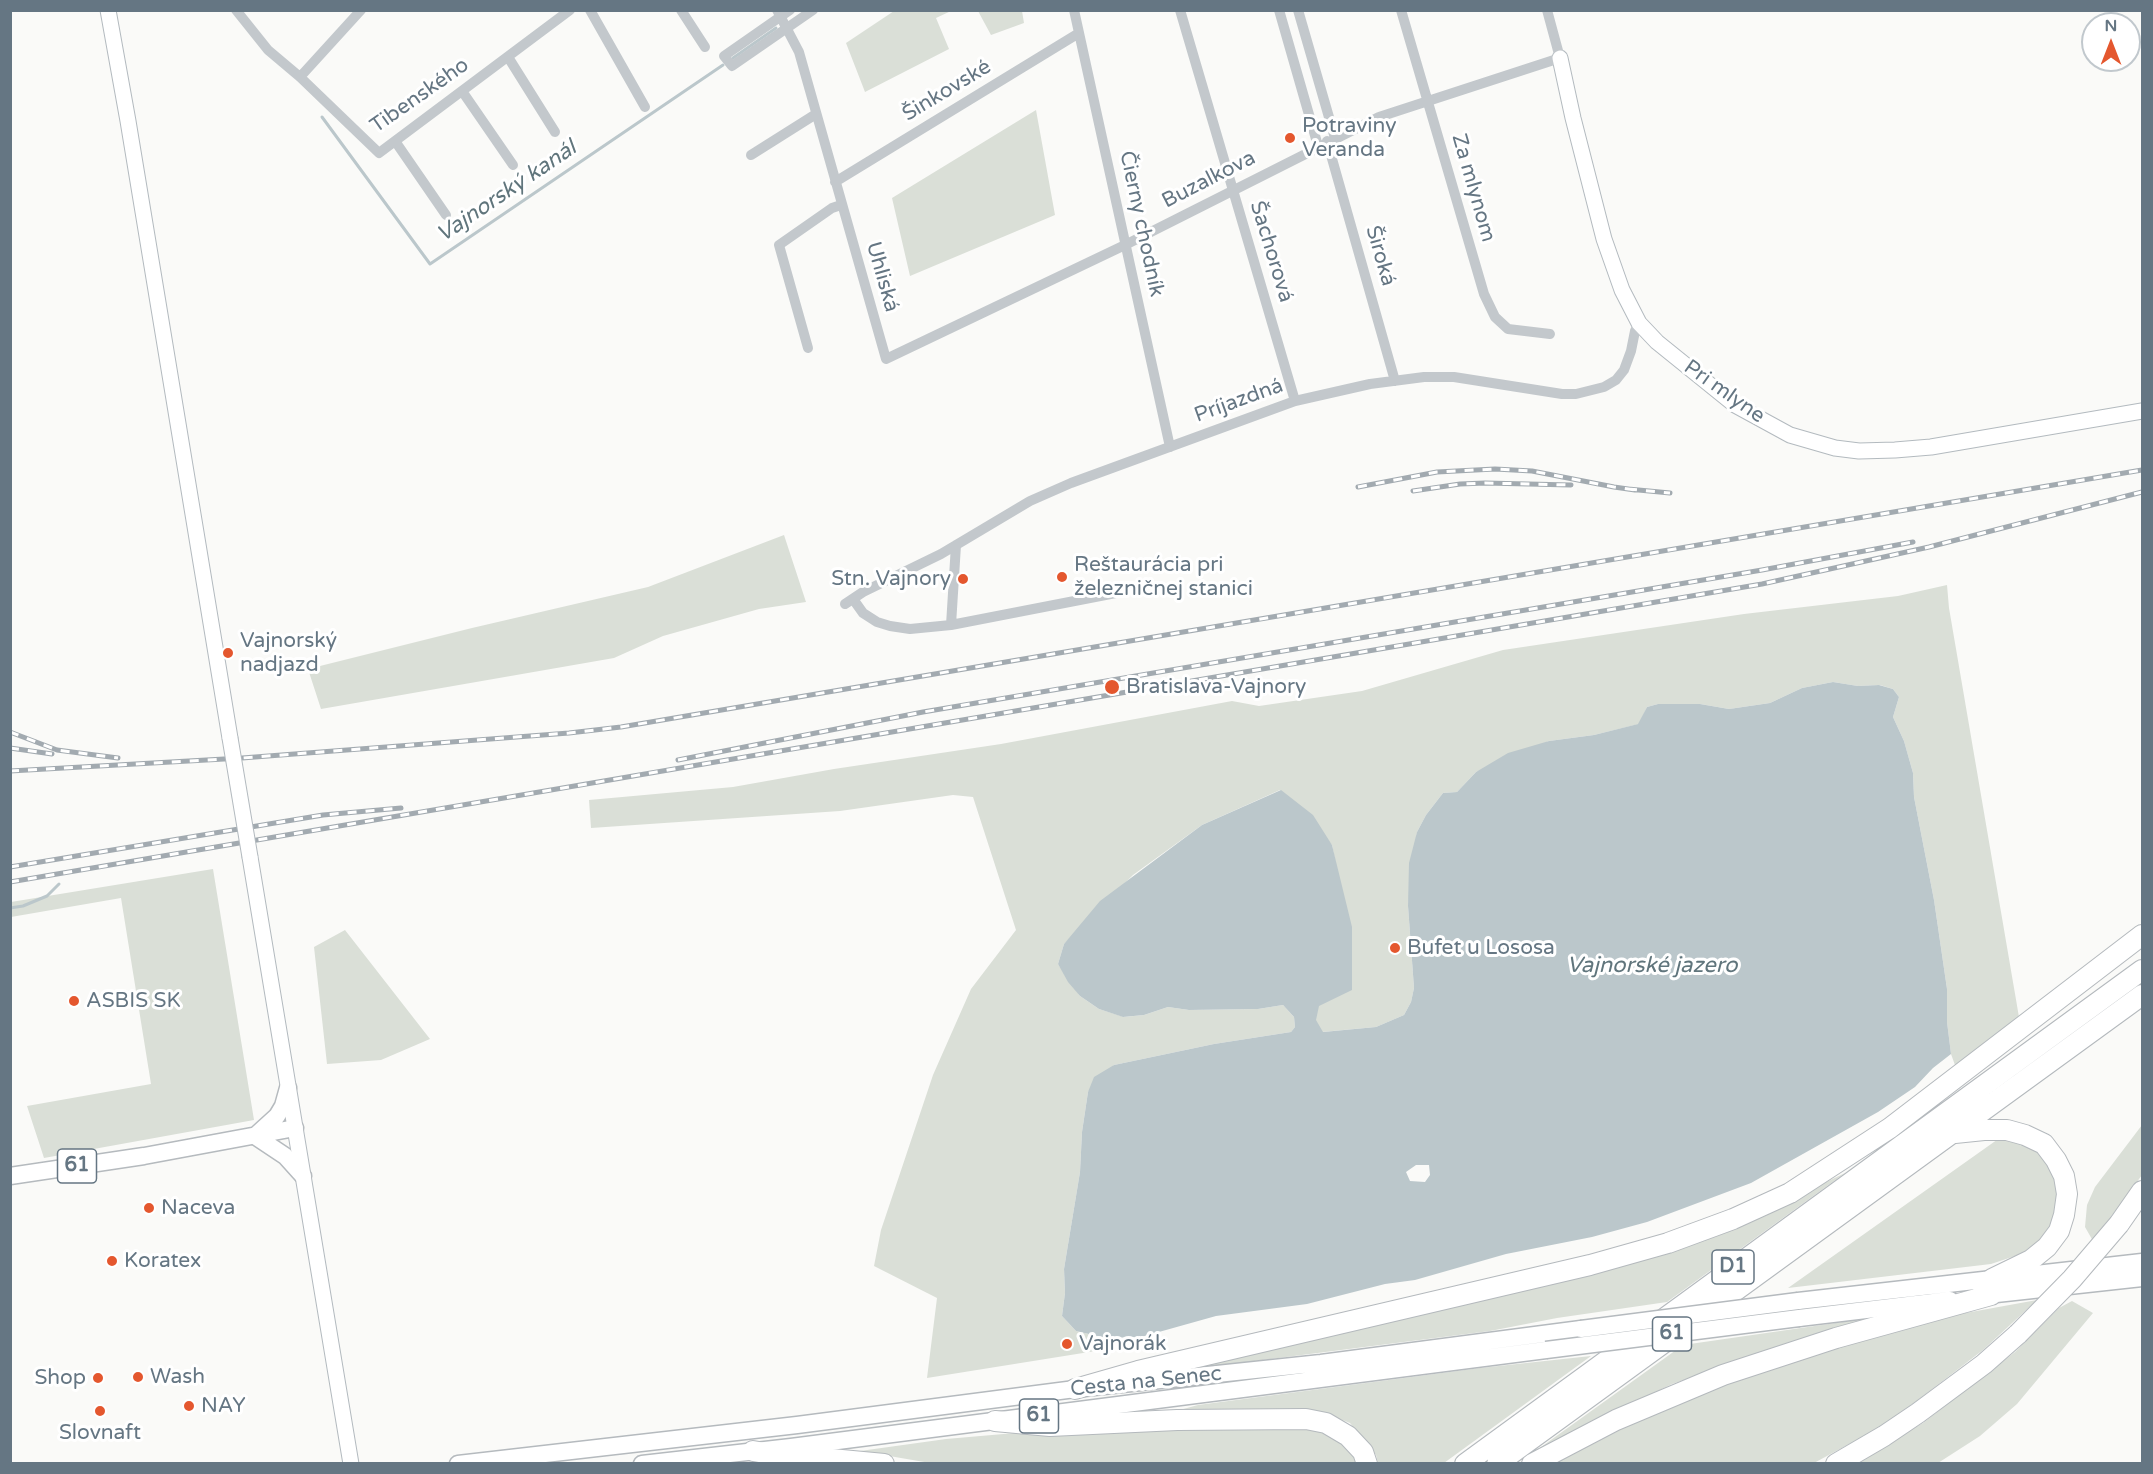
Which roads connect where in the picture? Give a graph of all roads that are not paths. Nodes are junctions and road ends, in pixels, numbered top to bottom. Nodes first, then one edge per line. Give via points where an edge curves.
1 (108, 10) edge
2 (236, 10) edge
3 (361, 10) edge
4 (570, 10) edge
5 (590, 10) edge
6 (681, 10) edge
7 (813, 10) edge
8 (1074, 10) edge
9 (1180, 10) edge
10 (1279, 10) edge
11 (1298, 10) edge
12 (1401, 10) edge
13 (1547, 10) edge
14 (783, 12) edge
15 (787, 28) junction
16 (1079, 33) junction
17 (705, 46) dead end
18 (508, 57) junction
19 (1560, 58) junction
20 (300, 77) junction
21 (462, 91) junction
22 (1427, 99) junction
23 (645, 107) dead end
24 (816, 114) junction
25 (555, 132) dead end
26 (395, 141) junction
27 (1327, 142) junction
28 (751, 155) dead end
29 (513, 165) dead end
30 (836, 182) junction
31 (1232, 190) junction
32 (841, 205) junction
33 (446, 215) dead end
34 (1125, 245) junction
35 (1639, 323) junction
36 (1550, 334) dead end
37 (808, 348) dead end
38 (886, 359) joint
39 (1395, 381) junction
40 (1295, 401) junction
41 (2142, 411) edge
42 (1170, 447) junction
43 (956, 545) junction
44 (1126, 591) dead end
45 (951, 625) junction
46 (2142, 935) edge
47 (2142, 970) edge
48 (2142, 995) edge
49 (2060, 998) junction
50 (288, 1089) junction
51 (295, 1128) junction
52 (1952, 1134) junction
53 (255, 1136) junction
54 (1901, 1145) junction
55 (10, 1176) edge
56 (303, 1176) junction
57 (2142, 1191) edge
58 (2142, 1262) edge
59 (2142, 1278) edge
60 (1992, 1287) junction
61 (1798, 1310) junction
62 (1075, 1389) junction
63 (995, 1421) junction
64 (753, 1451) junction
65 (351, 1464) edge
66 (458, 1464) edge
67 (642, 1464) edge
68 (884, 1464) edge
69 (1367, 1464) edge
70 (1465, 1464) edge
71 (1497, 1464) edge
72 (1532, 1464) edge
73 (1836, 1464) edge

1 - 50 main road, bridge
2 - 20 street via 268,50
3 - 20 street
4 - 18 street, Tibenského
5 - 23 street
6 - 17 street
7 - 15 street
8 - 16 street, Čierny chodník
9 - 31 street, Šachorová
10 - 27 street, Široká
11 - 27 street, Široká
12 - 22 street, Za mlynom
13 - 19 street, Pri mlyne
14 - 15 street, Uhliská
14 - 15 street via 724,56 732,66
15 - 24 street, Uhliská via 799,52
16 - 30 street, Šinkovské
16 - 34 street, Čierny chodník
18 - 21 street, Tibenského
18 - 25 street
19 - 22 street, Buzalkova
19 - 35 main road, Pri mlyne via 1613,269
20 - 26 street, Tibenského via 380,153
21 - 26 street, Tibenského
21 - 29 street
22 - 27 street, Buzalkova
22 - 36 street, Za mlynom via 1484,294 1495,317 1508,329
24 - 28 street
24 - 30 street, Uhliská
26 - 33 street
27 - 31 street, Buzalkova
27 - 39 street, Široká
30 - 32 street, Uhliská
31 - 34 street, Buzalkova
31 - 40 street, Šachorová
32 - 37 street via 779,245
32 - 38 street, Uhliská
34 - 38 street, Buzalkova
34 - 42 street, Čierny chodník
35 - 39 street, Príjazdná via 1624,370 1616,380 1590,391 1562,394 1454,377
35 - 41 main road, Pri mlyne via 1735,405 1790,435 1846,450 1931,447
39 - 40 street, Príjazdná
40 - 42 street, Príjazdná
42 - 43 street, Príjazdná via 1030,501
43 - 45 street
43 - 45 street, Príjazdná via 849,601 890,626 910,629
44 - 45 street
46 - 49 highway
47 - 54 highway, D1
48 - 52 highway, D1
49 - 54 highway
49 - 62 highway via 1890,1128 1790,1193 1733,1219 1590,1265
50 - 51 main road
50 - 53 main road via 277,1116
51 - 53 main road, 61
51 - 56 main road
52 - 60 highway via 2007,1130 2025,1135 2044,1144 2064,1176 2067,1194 2059,1231 2047,1247
52 - 71 highway, D1
53 - 55 main road, 61
53 - 56 main road via 285,1156
54 - 70 highway, D1
56 - 65 main road
57 - 73 highway, bridge via 2078,1273 2018,1334 1925,1408
58 - 60 main road, 61
59 - 60 main road, 61
60 - 61 main road, 61
60 - 72 highway via 1724,1375 1616,1420
61 - 62 main road, Cesta na Senec / 61, bridge via 1581,1329 1321,1363
61 - 63 main road, Cesta na Senec / 61, bridge via 1546,1350
62 - 66 main road, Cesta na Senec / 61
63 - 64 main road, Cesta na Senec / 61
63 - 69 highway via 1050,1426 1306,1419 1344,1432 1358,1445
64 - 67 main road, Cesta na Senec / 61
64 - 68 highway via 800,1459

